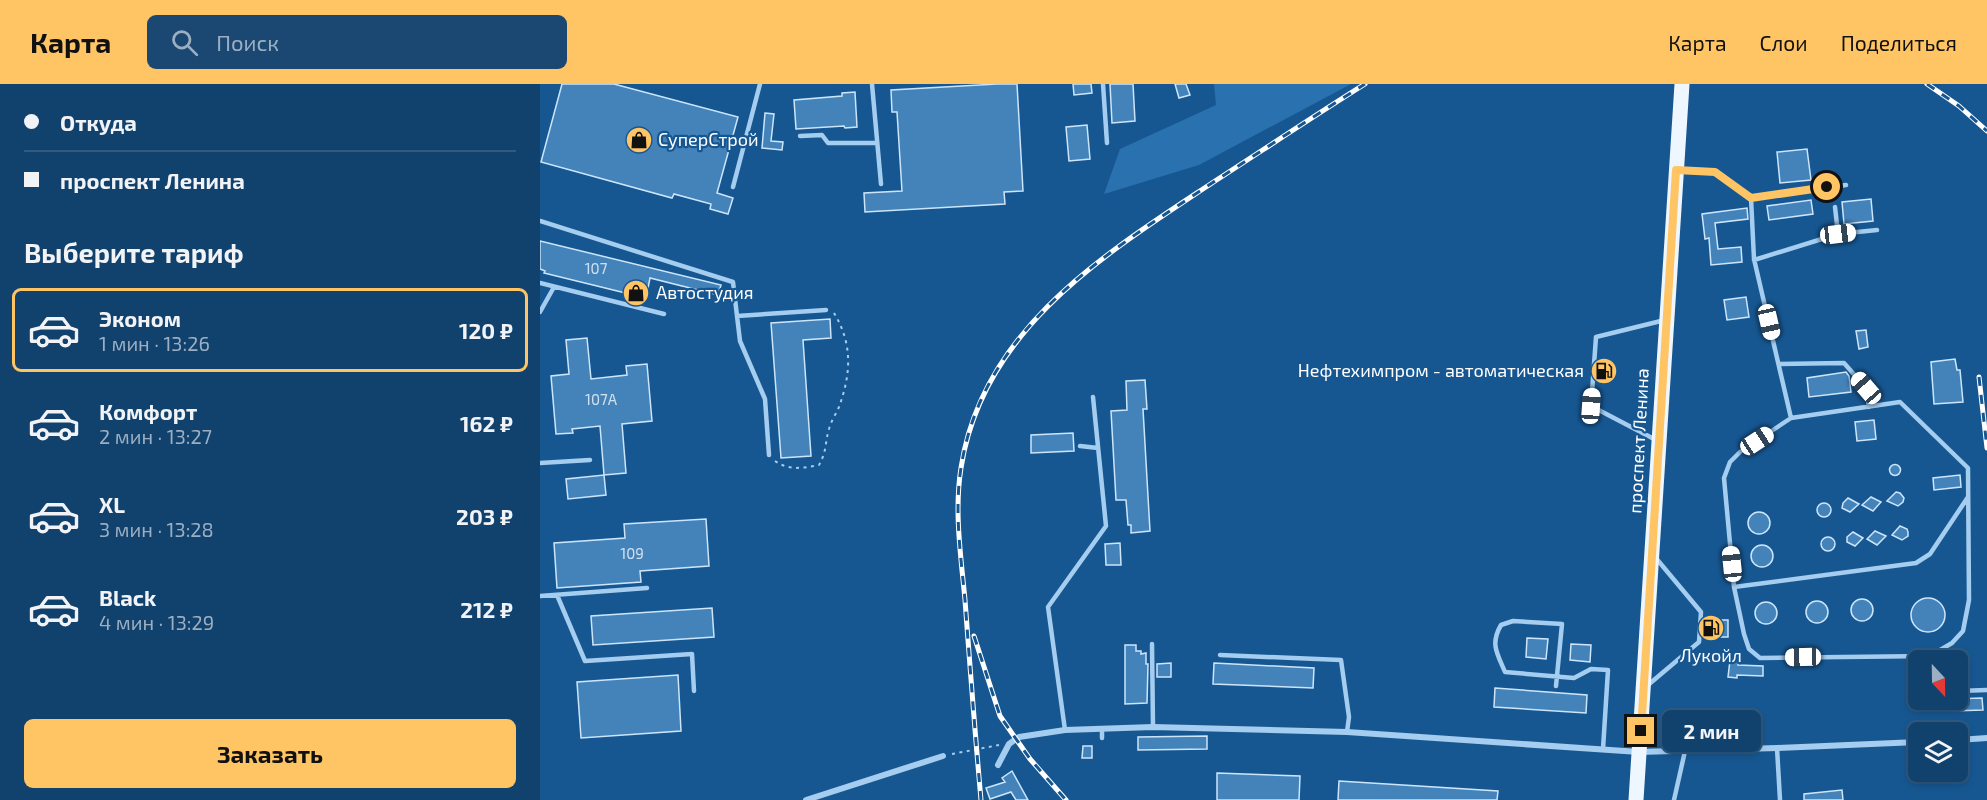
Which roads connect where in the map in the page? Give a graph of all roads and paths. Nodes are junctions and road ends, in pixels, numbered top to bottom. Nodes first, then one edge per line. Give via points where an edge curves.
1 (760, 84) edge
2 (872, 84) edge
3 (1103, 84) edge
4 (1682, 84) edge
5 (800, 136) dead end
6 (877, 143) junction
7 (1107, 143) dead end
8 (1676, 170) junction
9 (881, 184) dead end
10 (1846, 184) dead end
11 (733, 187) dead end
12 (1751, 198) junction
13 (1835, 207) dead end
14 (540, 221) edge
15 (1877, 230) dead end
16 (1838, 234) junction
17 (1754, 260) junction
18 (540, 283) edge
19 (554, 286) junction
20 (826, 310) joint
21 (540, 312) edge
22 (664, 314) dead end
23 (737, 316) junction
24 (1666, 319) junction
25 (1779, 364) junction
26 (1093, 396) dead end
27 (1869, 407) junction
28 (1791, 418) junction
29 (1659, 441) junction
30 (1080, 446) dead end
31 (1098, 448) junction
32 (769, 455) joint
33 (590, 460) dead end
34 (540, 463) edge
35 (1968, 497) junction
36 (1652, 554) junction
37 (1734, 587) junction
38 (647, 588) dead end
39 (557, 595) junction
40 (540, 596) edge
41 (1152, 644) dead end
42 (1943, 650) edge
43 (1220, 655) dead end
44 (1908, 658) edge
45 (1557, 676) junction
46 (1556, 686) dead end
47 (1643, 689) junction
48 (1987, 690) edge
49 (694, 691) dead end
50 (1968, 691) edge
51 (1153, 727) junction
52 (1102, 729) junction
53 (1065, 730) junction
54 (1347, 732) junction
55 (1102, 738) dead end
56 (1987, 738) edge
57 (1968, 739) edge
58 (1908, 742) edge
59 (1009, 744) junction
60 (1777, 748) junction
61 (1603, 749) junction
62 (1686, 751) junction
63 (1639, 752) junction
64 (943, 756) joint
65 (998, 765) dead end
66 (806, 800) edge
67 (1636, 800) edge
68 (1674, 800) edge
69 (1780, 800) edge

1 - 11 lane
2 - 6 lane
3 - 7 lane
4 - 8 main road, проспект Ленина
5 - 6 lane via 822,135 828,143
6 - 9 lane
8 - 12 lane via 1715,172
8 - 24 main road, проспект Ленина
10 - 12 lane
12 - 17 lane
13 - 16 lane
14 - 23 lane via 733,282
15 - 16 lane
16 - 17 lane
17 - 25 lane
18 - 19 lane
19 - 21 lane
19 - 22 lane
20 - 23 lane
20 - 32 path via 833,310 843,328 848,350 848,376 829,429 826,453 819,465 802,468 784,467
23 - 32 lane via 740,341 765,399
24 - 29 main road, проспект Ленина
24 - 29 lane via 1596,337 1591,406
25 - 27 lane via 1844,363 1866,388
25 - 28 lane
26 - 31 lane
27 - 28 lane
27 - 35 lane via 1900,402 1968,468
28 - 37 lane via 1740,452 1730,462 1724,478
29 - 36 main road, проспект Ленина
30 - 31 lane
31 - 53 lane via 1106,526 1048,607
33 - 34 lane
35 - 37 lane via 1930,554 1916,563
35 - 42 lane via 1969,600 1963,631
36 - 47 main road, проспект Ленина
36 - 47 lane via 1701,612 1699,642
37 - 44 lane via 1749,649 1760,658
38 - 39 lane
39 - 40 lane
39 - 49 lane via 585,661 692,654
41 - 51 lane
43 - 54 lane via 1341,660
45 - 45 lane via 1505,672 1494,637 1501,625 1513,621 1562,624
45 - 46 lane
45 - 61 lane via 1574,678 1591,669 1608,670
47 - 63 main road, проспект Ленина
48 - 50 lane
51 - 52 street
51 - 54 street
52 - 53 street
52 - 55 lane
53 - 59 street via 1019,737
54 - 61 street
56 - 57 street
58 - 60 street
59 - 64 path
59 - 65 street
60 - 62 street
60 - 69 lane
61 - 63 street
62 - 63 street
62 - 68 lane
63 - 67 main road, проспект Ленина
64 - 66 street

